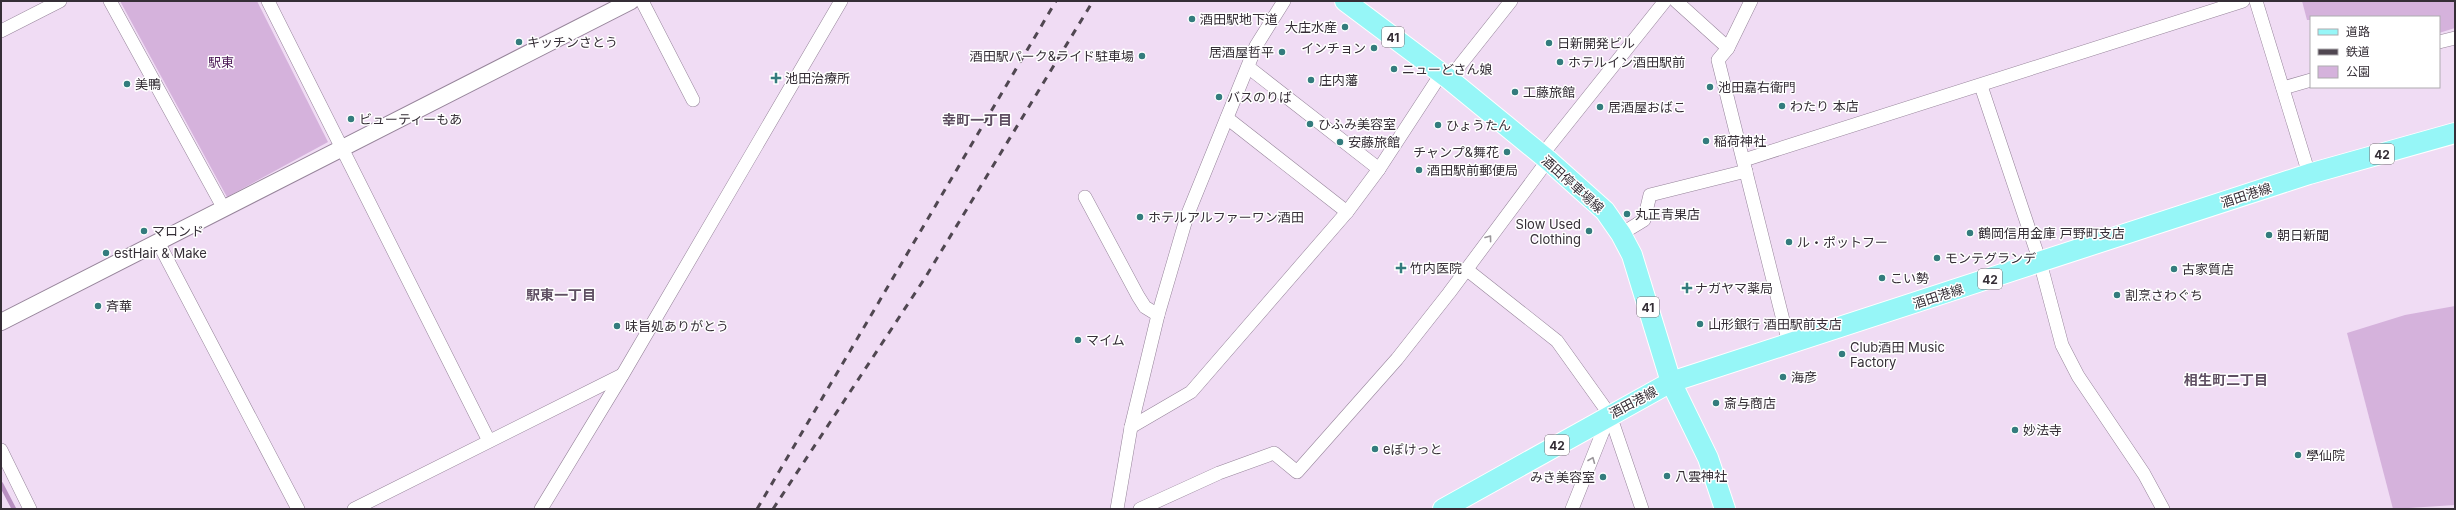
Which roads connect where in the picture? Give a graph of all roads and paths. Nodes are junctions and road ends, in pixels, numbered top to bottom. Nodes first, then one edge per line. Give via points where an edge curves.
1 (60, 1) edge
2 (110, 1) edge
3 (268, 1) edge
4 (631, 1) edge
5 (642, 1) edge
6 (840, 1) edge
7 (1284, 1) edge
8 (1345, 1) edge
9 (1511, 1) edge
10 (1665, 1) edge
11 (1676, 1) edge
12 (1751, 1) edge
13 (2243, 1) edge
14 (2256, 1) edge
15 (2216, 4) edge
16 (1, 31) edge
17 (2455, 38) edge
18 (2440, 42) edge
19 (1728, 48) junction
20 (1248, 67) junction
21 (1445, 77) junction
22 (2310, 80) edge
23 (1981, 86) junction
24 (2282, 88) junction
25 (693, 100) dead end
26 (1227, 118) junction
27 (2455, 133) edge
28 (343, 148) junction
29 (1545, 157) junction
30 (1745, 165) junction
31 (1379, 169) junction
32 (2309, 174) junction
33 (1085, 197) dead end
34 (224, 209) junction
35 (1347, 212) junction
36 (1621, 234) junction
37 (158, 242) junction
38 (2040, 262) junction
39 (1466, 269) junction
40 (1158, 315) junction
41 (1, 322) edge
42 (1789, 344) junction
43 (623, 374) junction
44 (1671, 382) junction
45 (1610, 415) junction
46 (1131, 427) junction
47 (489, 441) junction
48 (1, 450) edge
49 (30, 509) edge
50 (298, 509) edge
51 (354, 509) edge
52 (541, 509) edge
53 (1116, 509) edge
54 (1140, 509) edge
55 (1443, 509) edge
56 (1572, 509) edge
57 (1642, 509) edge
58 (1725, 509) edge
59 (2163, 509) edge

1 - 16 street
2 - 34 street
3 - 28 street
4 - 28 street
5 - 25 street
6 - 43 street
7 - 20 street via 1256,46
8 - 21 main road, 酒田停車場線 / 41
9 - 21 street
10 - 29 street
11 - 19 street
12 - 19 street
13 - 15 street
14 - 24 street
15 - 23 street
17 - 18 street
19 - 30 street via 1718,60
20 - 26 street
20 - 31 street
21 - 29 main road, 酒田停車場線 / 41
21 - 31 street
22 - 24 street
23 - 30 street
23 - 38 street
24 - 32 street
26 - 35 street
26 - 40 street via 1187,216
27 - 32 main road, 酒田港線 / 42
28 - 34 street
28 - 47 street
29 - 36 main road, 酒田停車場線 / 41 via 1605,211
39 -> 29 street
30 - 36 street via 1650,195 1644,220
30 - 42 street
31 - 35 street
32 - 38 main road, 酒田港線 / 42
33 - 40 street via 1138,296 1145,307
34 - 37 street
35 - 46 street via 1191,392
36 - 44 main road, 酒田停車場線 / 41 via 1632,255
37 - 41 street
37 - 50 street
38 - 42 main road, 酒田港線 / 42
38 - 59 street via 2062,345 2078,376 2144,474
39 - 45 street via 1557,341
39 - 54 street via 1397,359 1297,472 1274,453 1219,473
40 - 46 street
42 - 44 main road, 酒田港線 / 42
43 - 47 street
43 - 52 street
44 - 45 main road, 酒田港線 / 42
44 - 58 main road, 酒田停車場線 / 41 via 1708,458
45 - 55 main road, 酒田港線 / 42
56 -> 45 street
45 - 57 street
46 - 53 street
47 - 51 street
48 - 49 street

